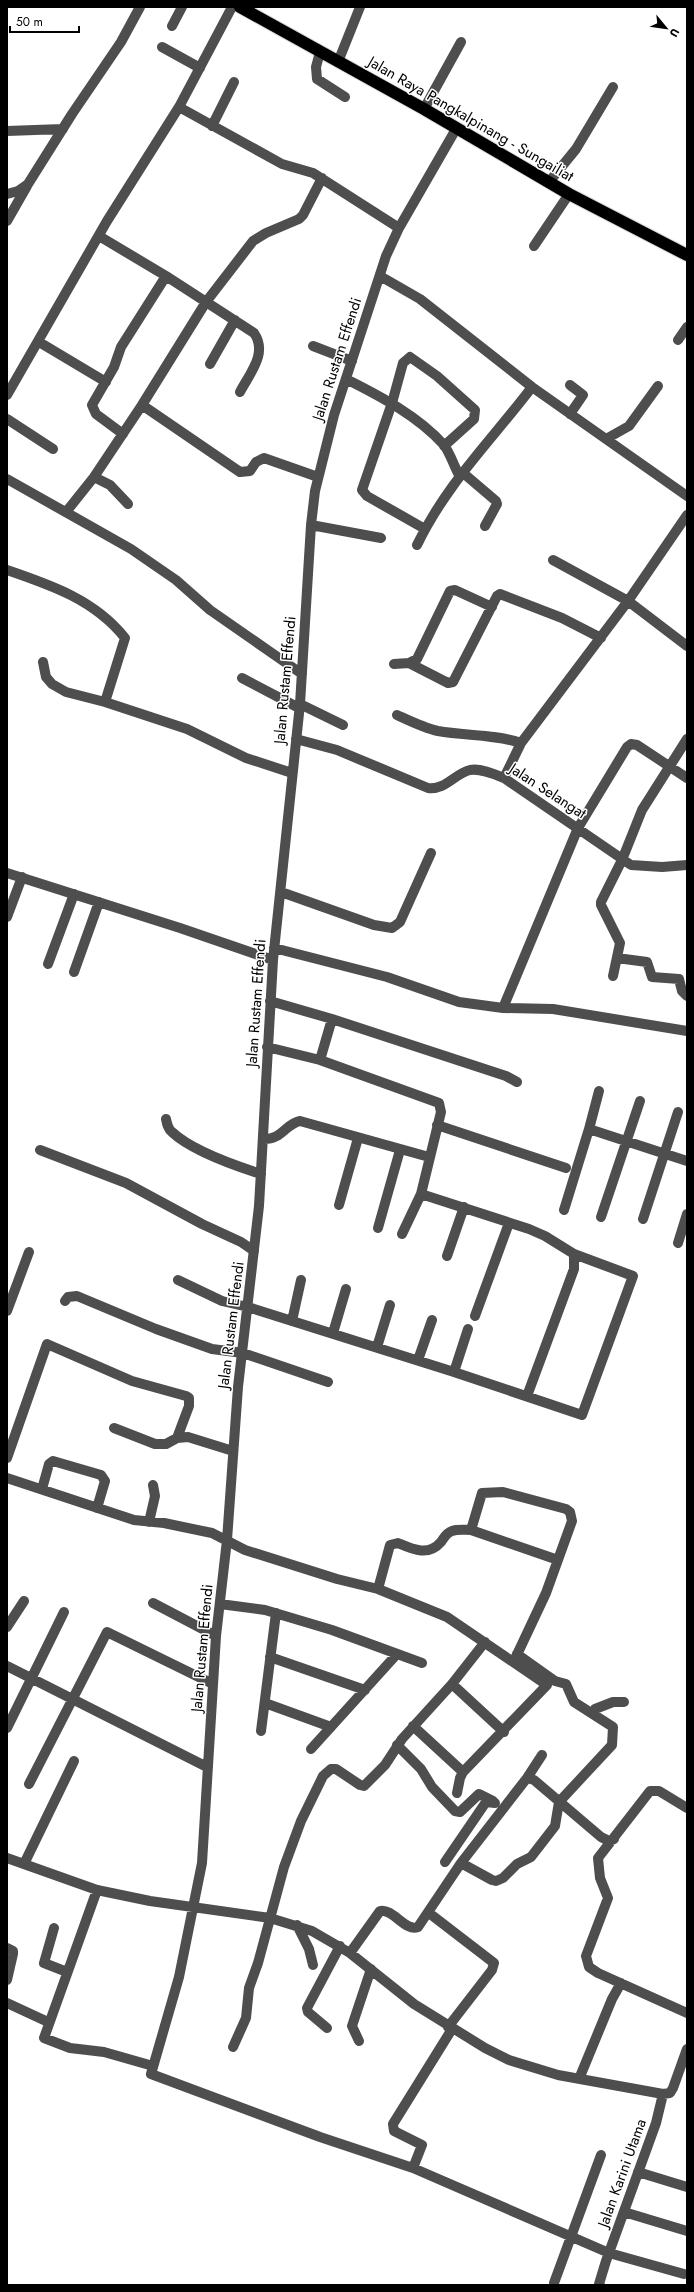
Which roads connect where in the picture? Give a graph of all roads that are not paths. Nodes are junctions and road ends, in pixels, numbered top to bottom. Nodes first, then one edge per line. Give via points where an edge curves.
1 (140, 7) edge
2 (182, 7) edge
3 (232, 7) edge
4 (240, 7) edge
5 (360, 7) edge
6 (172, 26) dead end
7 (461, 42) dead end
8 (162, 47) dead end
9 (320, 52) junction
10 (338, 62) junction
11 (200, 68) junction
12 (234, 82) dead end
13 (613, 87) dead end
14 (345, 97) dead end
15 (179, 107) junction
16 (424, 109) junction
17 (212, 126) junction
18 (63, 129) junction
19 (456, 129) junction
20 (7, 130) edge
21 (322, 178) junction
22 (549, 182) junction
23 (28, 184) junction
24 (7, 194) edge
25 (569, 194) junction
26 (7, 221) edge
27 (399, 228) junction
28 (99, 236) junction
29 (534, 246) dead end
30 (687, 254) edge
31 (166, 276) junction
32 (380, 276) junction
33 (206, 302) junction
34 (235, 320) junction
35 (687, 327) edge
36 (678, 340) dead end
37 (38, 342) junction
38 (313, 346) dead end
39 (352, 361) junction
40 (210, 364) dead end
41 (346, 380) junction
42 (106, 382) junction
43 (570, 385) dead end
44 (658, 386) dead end
45 (532, 388) junction
46 (240, 392) dead end
47 (7, 395) edge
48 (392, 403) junction
49 (142, 406) junction
50 (570, 414) junction
51 (7, 419) edge
52 (123, 434) junction
53 (606, 439) junction
54 (444, 446) junction
55 (53, 449) dead end
56 (460, 473) junction
57 (318, 477) junction
58 (94, 478) junction
59 (7, 479) edge
60 (687, 496) edge
61 (128, 504) dead end
62 (66, 512) junction
63 (687, 516) edge
64 (311, 525) junction
65 (485, 526) dead end
66 (425, 529) junction
67 (381, 538) dead end
68 (417, 545) dead end
69 (553, 560) dead end
70 (7, 570) edge
71 (628, 601) junction
72 (492, 607) junction
73 (601, 638) junction
74 (687, 646) edge
75 (43, 662) dead end
76 (409, 663) junction
77 (394, 664) dead end
78 (302, 674) junction
79 (242, 678) dead end
80 (105, 702) junction
81 (300, 706) junction
82 (397, 715) dead end
83 (343, 725) dead end
84 (296, 739) junction
85 (687, 739) edge
86 (522, 743) junction
87 (671, 765) junction
88 (292, 773) junction
89 (504, 778) junction
90 (687, 778) edge
91 (578, 828) junction
92 (431, 853) dead end
93 (622, 860) junction
94 (687, 865) edge
95 (7, 872) edge
96 (22, 877) junction
97 (281, 892) junction
98 (74, 894) junction
99 (99, 902) junction
100 (7, 917) edge
101 (274, 948) junction
102 (617, 958) junction
103 (273, 960) junction
104 (48, 964) dead end
105 (74, 972) dead end
106 (613, 976) dead end
107 (687, 996) edge
108 (270, 1001) junction
109 (503, 1008) junction
110 (332, 1019) junction
111 (687, 1031) edge
112 (267, 1047) junction
113 (320, 1060) junction
114 (516, 1082) dead end
115 (599, 1091) dead end
116 (640, 1101) dead end
117 (678, 1112) dead end
118 (166, 1119) dead end
119 (437, 1126) junction
120 (590, 1129) junction
121 (358, 1138) junction
122 (263, 1139) junction
123 (626, 1141) junction
124 (40, 1150) dead end
125 (400, 1150) junction
126 (664, 1154) junction
127 (429, 1157) junction
128 (687, 1161) edge
129 (566, 1168) dead end
130 (261, 1174) junction
131 (420, 1194) junction
132 (339, 1205) dead end
133 (464, 1207) junction
134 (564, 1210) dead end
135 (687, 1214) edge
136 (601, 1217) dead end
137 (642, 1220) dead end
138 (509, 1223) junction
139 (378, 1228) dead end
140 (402, 1234) dead end
141 (678, 1243) dead end
142 (254, 1251) junction
143 (29, 1252) dead end
144 (574, 1254) junction
145 (447, 1256) dead end
146 (178, 1280) dead end
147 (302, 1280) dead end
148 (346, 1289) dead end
149 (65, 1301) dead end
150 (390, 1305) dead end
151 (248, 1307) junction
152 (7, 1311) edge
153 (475, 1316) dead end
154 (432, 1320) dead end
155 (292, 1321) junction
156 (468, 1329) dead end
157 (333, 1333) junction
158 (377, 1348) junction
159 (243, 1353) junction
160 (418, 1360) junction
161 (454, 1372) junction
162 (328, 1382) dead end
163 (527, 1396) junction
164 (114, 1428) dead end
165 (177, 1438) junction
166 (232, 1451) junction
167 (7, 1458) edge
168 (7, 1478) edge
169 (153, 1485) dead end
170 (42, 1489) junction
171 (97, 1508) junction
172 (149, 1522) junction
173 (471, 1530) junction
174 (228, 1540) junction
175 (558, 1560) junction
176 (378, 1589) junction
177 (24, 1601) dead end
178 (153, 1603) dead end
179 (220, 1604) junction
180 (64, 1612) dead end
181 (276, 1613) junction
182 (7, 1627) edge
183 (216, 1636) junction
184 (485, 1642) junction
185 (397, 1654) junction
186 (270, 1657) junction
187 (516, 1658) junction
188 (422, 1663) dead end
189 (7, 1666) edge
190 (30, 1677) junction
191 (213, 1684) junction
192 (452, 1684) junction
193 (365, 1690) junction
194 (73, 1698) junction
195 (624, 1702) dead end
196 (265, 1703) junction
197 (594, 1713) junction
198 (413, 1726) junction
199 (331, 1727) junction
200 (7, 1728) edge
201 (261, 1731) dead end
202 (504, 1732) junction
203 (397, 1746) junction
204 (311, 1749) dead end
205 (542, 1755) dead end
206 (74, 1761) dead end
207 (207, 1767) junction
208 (463, 1772) junction
209 (528, 1778) junction
210 (29, 1784) dead end
211 (457, 1793) dead end
212 (493, 1801) junction
213 (559, 1802) junction
214 (686, 1803) edge
215 (503, 1809) junction
216 (614, 1840) junction
217 (7, 1858) edge
218 (445, 1862) dead end
219 (461, 1863) junction
220 (24, 1864) junction
221 (97, 1890) junction
222 (195, 1906) junction
223 (429, 1912) junction
224 (270, 1918) junction
225 (297, 1925) junction
226 (54, 1928) dead end
227 (340, 1946) junction
228 (7, 1948) edge
229 (350, 1953) junction
230 (313, 1965) dead end
231 (371, 1969) junction
232 (67, 1972) junction
233 (7, 1980) edge
234 (621, 1983) junction
235 (7, 2003) edge
236 (687, 2013) edge
237 (48, 2022) junction
238 (327, 2028) dead end
239 (450, 2028) junction
240 (359, 2041) dead end
241 (233, 2048) dead end
242 (687, 2049) edge
243 (685, 2060) edge
244 (153, 2066) junction
245 (579, 2079) junction
246 (663, 2094) junction
247 (601, 2155) dead end
248 (413, 2168) junction
249 (638, 2172) junction
250 (687, 2187) edge
251 (624, 2212) junction
252 (687, 2231) edge
253 (571, 2236) junction
254 (608, 2257) junction
255 (684, 2274) dead end
256 (554, 2283) dead end
257 (600, 2285) edge

1 - 18 street via 122,42
2 - 6 street
3 - 11 street
4 - 9 highway, Jalan Raya Pangkalpinang - Sungailiat
5 - 10 street
7 - 16 street
8 - 11 street
9 - 10 highway, Jalan Raya Pangkalpinang - Sungailiat
9 - 14 street via 316,67 317,78
10 - 16 highway, Jalan Raya Pangkalpinang - Sungailiat
11 - 15 street
12 - 17 street
13 - 22 street via 576,149
15 - 17 street
15 - 28 street
16 - 19 highway, Jalan Raya Pangkalpinang - Sungailiat
17 - 21 street via 282,164 307,170
18 - 20 street
18 - 23 street
19 - 22 highway, Jalan Raya Pangkalpinang - Sungailiat
19 - 27 street, Jalan Rustam Effendi
21 - 27 street
21 - 33 street via 303,216 253,241
22 - 25 highway, Jalan Raya Pangkalpinang - Sungailiat
23 - 24 street via 18,191
23 - 26 street
25 - 29 street
25 - 30 highway, Jalan Raya Pangkalpinang - Sungailiat
27 - 32 street, Jalan Rustam Effendi
28 - 31 street
28 - 37 street
31 - 33 street
31 - 42 street via 121,347
32 - 39 street, Jalan Rustam Effendi
32 - 45 street via 420,300
33 - 34 street
33 - 49 street
34 - 40 street
34 - 46 street via 254,332 259,339 260,348 259,356
35 - 36 street
37 - 42 street
37 - 47 street
38 - 39 street
39 - 41 street, Jalan Rustam Effendi
41 - 48 street
41 - 57 street, Jalan Rustam Effendi
42 - 52 street via 94,400 92,408 96,414
43 - 50 street via 583,395
44 - 53 street via 629,426
45 - 50 street
45 - 56 street
48 - 54 street
48 - 54 street via 403,363 406,358 413,357 475,410 474,419
48 - 66 street via 362,490
49 - 52 street
49 - 57 street via 240,472 250,471 256,462 264,458
50 - 53 street
51 - 55 street
52 - 58 street
53 - 60 street
54 - 56 street
56 - 65 street via 496,500 497,504
56 - 66 street
57 - 64 street, Jalan Rustam Effendi
58 - 61 street via 110,485
58 - 62 street
59 - 62 street
62 - 78 street via 131,549 176,580 210,610
63 - 71 street
64 - 67 street
64 - 78 street, Jalan Rustam Effendi
66 - 68 street
69 - 71 street
70 - 80 street via 75,596 125,638
71 - 73 street
71 - 74 street
72 - 73 street via 498,595 505,595 562,618
72 - 76 street via 455,590 450,591 421,652
72 - 76 street via 453,682 448,683
73 - 86 street
75 - 80 street via 46,677 52,684 66,692
76 - 77 street
78 - 81 street, Jalan Rustam Effendi
79 - 81 street
80 - 88 street via 187,729 246,758
81 - 83 street
81 - 84 street, Jalan Rustam Effendi
82 - 86 street via 437,731 480,734
84 - 88 street, Jalan Rustam Effendi
84 - 89 street, Jalan Selangat via 336,750 428,788 442,786 471,770 482,770
85 - 87 street
86 - 89 street
87 - 90 street
87 - 91 street via 637,745 631,744 626,747
87 - 93 street via 642,810
88 - 97 street, Jalan Rustam Effendi
89 - 91 street, Jalan Selangat
91 - 93 street, Jalan Selangat
91 - 109 street
92 - 97 street via 400,922 392,928 374,925
93 - 94 street, Jalan Selangat via 631,865
93 - 102 street via 601,905 620,939
95 - 96 street
96 - 98 street
96 - 100 street
97 - 101 street, Jalan Rustam Effendi
98 - 99 street
98 - 104 street
99 - 103 street
99 - 105 street
101 - 103 street, Jalan Rustam Effendi
101 - 109 street via 387,977 459,1002
102 - 106 street
102 - 107 street via 648,962 650,974 654,978 679,978 682,991
103 - 108 street, Jalan Rustam Effendi
108 - 110 street
108 - 112 street, Jalan Rustam Effendi
109 - 111 street via 554,1009
110 - 113 street
110 - 114 street via 506,1076
112 - 113 street
112 - 122 street, Jalan Rustam Effendi
113 - 119 street via 435,1101 440,1107
115 - 120 street
116 - 123 street
117 - 126 street
118 - 130 street via 172,1133 190,1145
119 - 127 street
119 - 129 street
120 - 123 street
120 - 134 street
121 - 122 street via 300,1121 276,1138
121 - 125 street
121 - 132 street
122 - 130 street, Jalan Rustam Effendi
123 - 126 street
123 - 136 street
124 - 142 street via 126,1183
125 - 127 street
125 - 139 street
126 - 128 street
126 - 137 street
127 - 131 street
130 - 142 street, Jalan Rustam Effendi
131 - 133 street
131 - 140 street
133 - 138 street
133 - 145 street
135 - 141 street
138 - 144 street via 545,1236
138 - 153 street
142 - 151 street, Jalan Rustam Effendi
143 - 152 street
144 - 163 street via 571,1276
144 - 163 street via 633,1276 582,1415
146 - 151 street via 222,1301
147 - 155 street
148 - 157 street
149 - 159 street via 68,1297 77,1296 212,1349
150 - 158 street
151 - 155 street
151 - 159 street, Jalan Rustam Effendi
154 - 160 street
155 - 157 street
156 - 161 street
157 - 158 street
158 - 160 street
159 - 162 street
159 - 166 street, Jalan Rustam Effendi
160 - 161 street
161 - 163 street
164 - 165 street via 155,1444 166,1444
165 - 166 street via 188,1437
165 - 167 street via 189,1406 189,1398 132,1381 47,1344
166 - 174 street, Jalan Rustam Effendi
168 - 170 street
169 - 172 street via 155,1496
170 - 171 street
170 - 171 street via 49,1464 53,1460 101,1475 105,1481
171 - 172 street
172 - 174 street via 212,1533
173 - 175 street
173 - 175 street via 481,1495 485,1492 503,1492 566,1509 570,1512 572,1521
173 - 176 street via 453,1531 436,1547 425,1552 398,1543 390,1545
174 - 176 street via 245,1550 337,1580
174 - 179 street, Jalan Rustam Effendi
175 - 187 street
176 - 184 street via 447,1617
177 - 182 street
178 - 183 street
179 - 181 street
179 - 183 street, Jalan Rustam Effendi
180 - 190 street
181 - 185 street
181 - 186 street
183 - 191 street, Jalan Rustam Effendi
184 - 187 street
184 - 192 street
185 - 188 street
185 - 193 street
186 - 193 street
186 - 196 street
187 - 197 street via 555,1681 566,1684 574,1702
187 - 202 street via 547,1685
189 - 190 street
190 - 194 street
190 - 200 street
191 - 194 street via 107,1632
191 - 207 street, Jalan Rustam Effendi
192 - 198 street
192 - 202 street
193 - 199 street
194 - 207 street
194 - 210 street
195 - 197 street via 604,1705 595,1709
196 - 199 street
196 - 201 street
197 - 213 street via 613,1727 612,1745
198 - 203 street
198 - 208 street
199 - 204 street
202 - 208 street
203 - 212 street via 421,1769 432,1787 455,1811 460,1812 479,1794
203 - 224 street via 385,1765 364,1786 336,1768 323,1776 301,1821 284,1867
205 - 209 street
206 - 220 street
207 - 222 street, Jalan Rustam Effendi via 202,1863
208 - 211 street
209 - 213 street via 534,1780
209 - 215 street
212 - 215 street
212 - 218 street via 486,1802
213 - 216 street via 601,1837
213 - 219 street via 553,1829 531,1857 517,1864 504,1878 492,1880
214 - 216 street via 659,1791 650,1791
215 - 219 street
216 - 234 street via 598,1858 600,1878 608,1898 586,1956 590,1967
217 - 220 street
219 - 223 street
220 - 221 street
221 - 222 street
221 - 232 street
222 - 224 street
222 - 244 street, Jalan Rustam Effendi via 179,1977
223 - 229 street via 416,1929 387,1912 380,1911
223 - 239 street via 494,1963 492,1970
224 - 225 street
224 - 241 street via 249,1988 246,2018
225 - 227 street
225 - 230 street via 309,1949
226 - 232 street via 44,1963
227 - 229 street
227 - 238 street via 307,2008 308,2012
228 - 233 street via 13,1951
229 - 231 street
231 - 239 street via 414,2004
231 - 240 street via 352,2026
232 - 237 street
234 - 236 street
234 - 245 street
235 - 237 street
237 - 244 street via 44,2038 52,2042 70,2048 104,2052
239 - 245 street via 509,2060
239 - 248 street via 394,2120 394,2131 422,2145
242 - 243 street
243 - 246 street via 670,2093
244 - 248 street via 151,2074 320,2137
245 - 246 street
246 - 249 street, Jalan Karini Utama via 656,2123
247 - 253 street
248 - 253 street
249 - 250 street
249 - 251 street, Jalan Karini Utama
251 - 252 street
251 - 254 street, Jalan Karini Utama
253 - 254 street
253 - 256 street
254 - 255 street
254 - 257 street, Jalan Karini Utama

